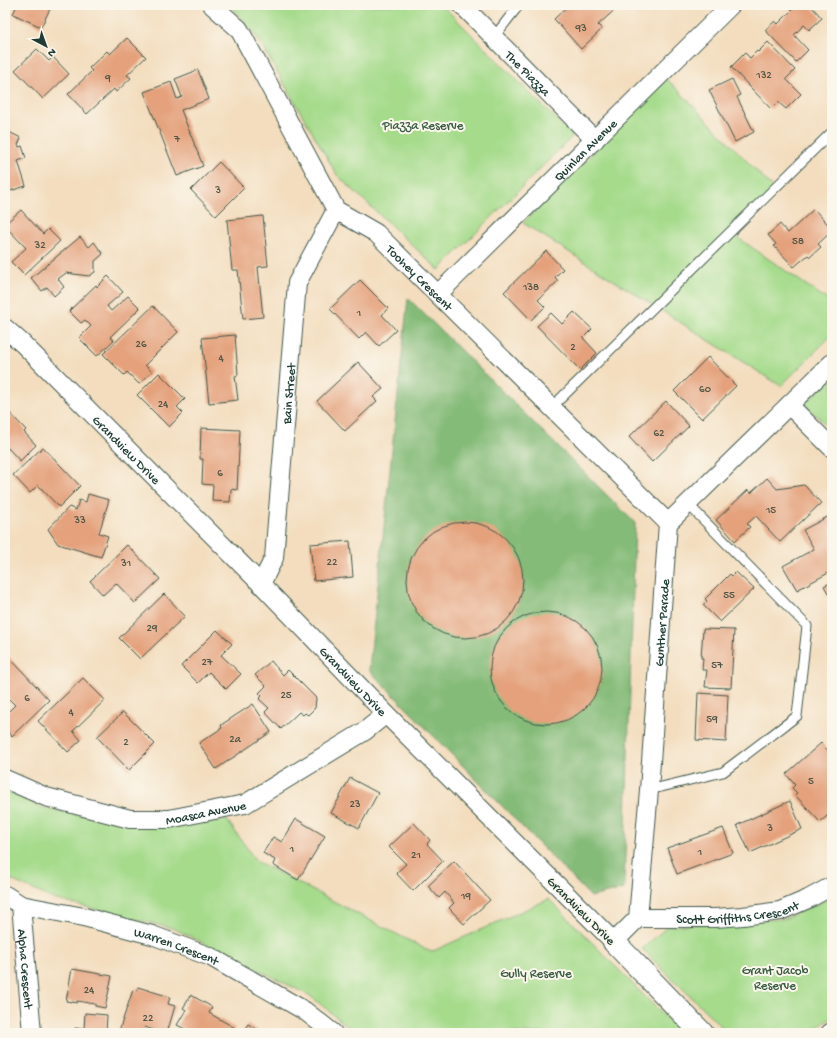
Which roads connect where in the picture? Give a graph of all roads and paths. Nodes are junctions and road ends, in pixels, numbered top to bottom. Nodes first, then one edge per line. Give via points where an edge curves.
1 (212, 5) edge
2 (462, 5) edge
3 (519, 5) edge
4 (731, 5) edge
5 (494, 37) junction
6 (832, 132) edge
7 (595, 140) junction
8 (336, 210) junction
9 (438, 294) junction
10 (5, 328) edge
11 (832, 362) edge
12 (789, 405) junction
13 (552, 407) junction
14 (832, 448) edge
15 (688, 504) junction
16 (668, 523) junction
17 (260, 584) junction
18 (386, 714) junction
19 (5, 779) edge
20 (649, 790) junction
21 (832, 886) edge
22 (5, 896) edge
23 (21, 905) junction
24 (638, 918) junction
25 (614, 942) junction
26 (32, 1033) edge
27 (332, 1033) edge
28 (702, 1033) edge

1 - 8 street via 239,29
2 - 5 street, The Piazza
3 - 5 lane
4 - 7 street, Quinlan Avenue
5 - 7 street, The Piazza
6 - 13 lane
7 - 9 street, Quinlan Avenue
8 - 9 street, Toohey Crescent via 376,233
8 - 17 street, Bain Street via 298,283 274,558
9 - 13 street, Toohey Crescent
10 - 17 street, Grandview Drive
11 - 12 street
12 - 14 street
12 - 15 street
13 - 16 street, Toohey Crescent
15 - 16 street
15 - 20 lane via 807,626 797,716 723,772
16 - 20 street, Gunther Parade
17 - 18 street, Grandview Drive
18 - 19 street, Moasca Avenue via 365,731 245,804 168,819 130,819 46,797
18 - 25 street, Grandview Drive
20 - 24 street, Gunther Parade
21 - 24 street, Scott Griffiths Crescent via 780,911 715,918
22 - 23 street, Warren Crescent
23 - 26 street, Alpha Crescent
23 - 27 street, Warren Crescent via 84,917 144,933 211,957 304,1011
24 - 25 street
25 - 28 street, Grandview Drive

